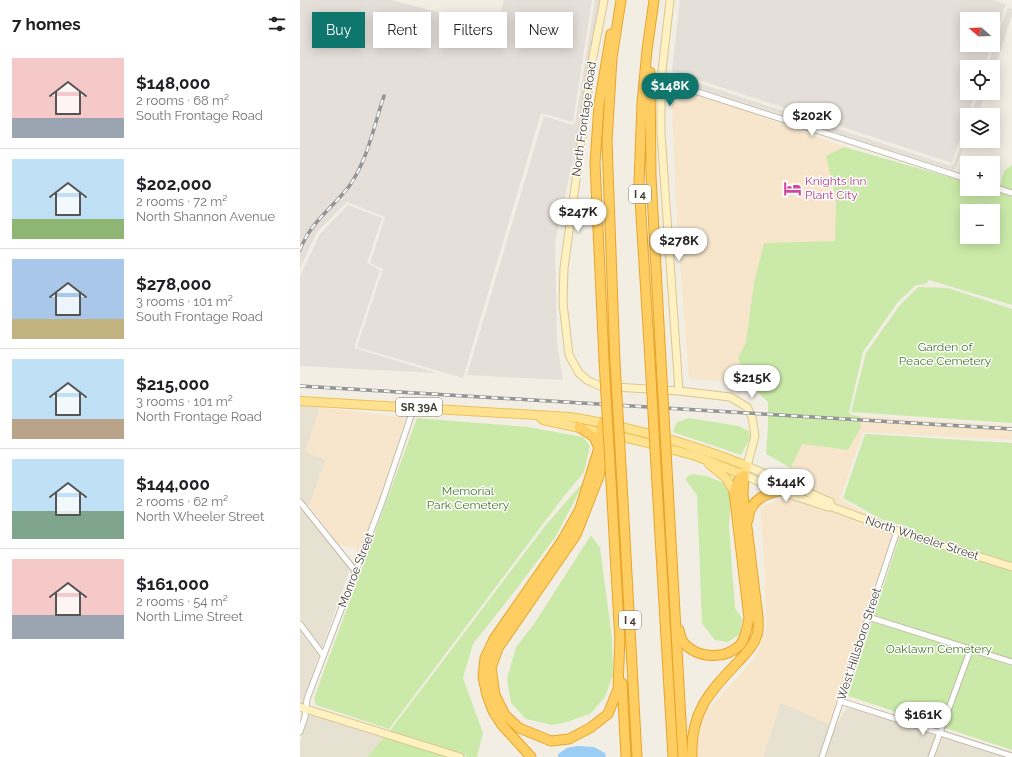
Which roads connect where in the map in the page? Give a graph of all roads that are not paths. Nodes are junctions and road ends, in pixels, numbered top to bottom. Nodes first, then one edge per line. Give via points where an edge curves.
1 (604, 0) edge
2 (620, 0) edge
3 (654, 0) edge
4 (670, 0) edge
5 (650, 28) junction
6 (661, 80) junction
7 (960, 176) edge
8 (1000, 189) edge
9 (1012, 193) edge
10 (679, 391) junction
11 (300, 401) edge
12 (414, 407) junction
13 (539, 416) junction
14 (606, 423) junction
15 (579, 427) junction
16 (604, 433) junction
17 (599, 448) junction
18 (701, 458) junction
19 (745, 471) junction
20 (779, 490) junction
21 (734, 492) junction
22 (300, 502) edge
23 (832, 507) junction
24 (897, 530) junction
25 (747, 531) junction
26 (1012, 567) edge
27 (356, 572) junction
28 (868, 617) junction
29 (675, 619) junction
30 (300, 624) edge
31 (620, 637) junction
32 (971, 648) junction
33 (323, 655) junction
34 (1012, 662) edge
35 (840, 701) junction
36 (302, 708) edge
37 (300, 732) edge
38 (940, 733) junction
39 (1012, 756) edge
40 (460, 757) edge
41 (531, 757) edge
42 (626, 757) edge
43 (637, 757) edge
44 (673, 757) edge
45 (683, 757) edge
46 (692, 757) edge
47 (822, 757) edge
48 (931, 757) edge

1 - 10 street, North Frontage Road via 592,62 564,268 563,303 569,355 579,373 600,386
2 - 31 highway, bridge via 608,42 596,134 595,164
2 - 43 highway, I 4, bridge via 612,58 607,141 615,363
3 - 5 highway, I 4
4 - 6 street
5 - 29 highway, bridge via 651,175
5 - 44 highway, I 4, bridge via 642,103 639,183
6 - 7 street
6 - 10 street via 662,164
8 - 9 street
10 - 19 street, North Frontage Road via 730,397 747,407 752,417 755,436
11 - 12 main road, SR 39A
12 - 13 main road, SR 39A
12 - 27 street, Monroe Street
13 - 14 main road, SR 39A via 544,414
13 - 15 main road, SR 39A via 543,420
14 - 16 highway
14 - 19 main road, North Wheeler Street / SR 39A via 700,448
15 - 16 main road, SR 39A
15 - 17 highway via 594,437
16 - 17 highway
16 - 18 main road, North Wheeler Street / SR 39A
16 - 31 highway via 599,476 576,535 498,648 491,668 495,695 505,715 519,728 551,741 569,738 590,728 608,714 618,688
17 - 41 highway via 580,509 562,541 494,639 485,658 483,676 493,711
18 - 19 main road, North Wheeler Street / SR 39A
18 - 21 main road via 721,473 731,484
19 - 20 street, North Wheeler Street / SR 39A
19 - 21 highway
19 - 23 street, North Wheeler Street / SR 39A via 830,502
19 - 25 highway via 743,495
20 - 23 street, North Wheeler Street / SR 39A
20 - 25 highway via 767,493 755,502 749,512
21 - 29 highway via 749,618 746,633 740,644 726,654 714,656 695,652 683,642
22 - 27 street
23 - 24 street, North Wheeler Street / SR 39A
24 - 26 street, North Wheeler Street
24 - 28 street, West Hillsboro Street
25 - 46 highway via 758,634 752,647 702,702 695,724
27 - 33 street, Monroe Street
28 - 32 street
28 - 35 street, West Hillsboro Street
29 - 45 highway
30 - 33 street
31 - 42 highway
32 - 34 street
32 - 38 street
33 - 36 street, Monroe Street
35 - 38 street
35 - 47 street, West Hillsboro Street
36 - 37 street, Monroe Street via 305,717
36 - 40 street
38 - 39 street
38 - 48 street

